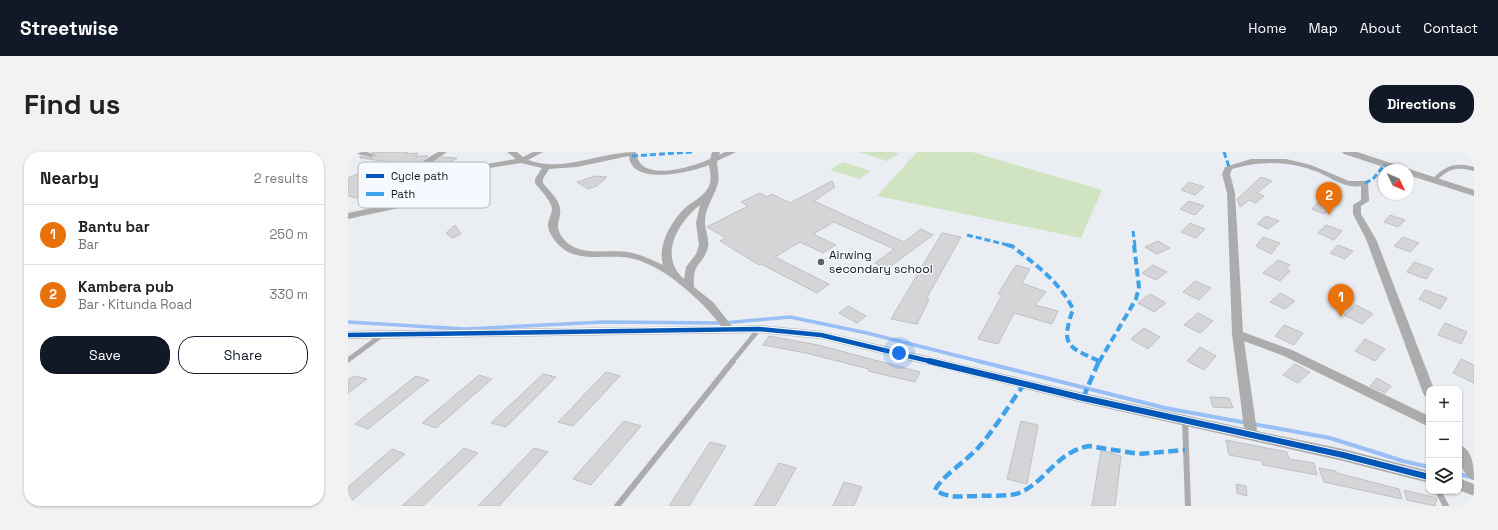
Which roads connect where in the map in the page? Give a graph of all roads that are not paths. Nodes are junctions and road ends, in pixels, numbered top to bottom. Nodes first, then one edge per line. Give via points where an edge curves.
1 (352, 152) edge
2 (443, 152) edge
3 (511, 152) edge
4 (539, 152) edge
5 (632, 152) edge
6 (732, 152) edge
7 (1347, 152) edge
8 (371, 155) dead end
9 (714, 156) edge
10 (523, 160) junction
11 (427, 162) edge
12 (1384, 164) edge
13 (490, 166) edge
14 (547, 166) junction
15 (1474, 169) edge
16 (1414, 174) edge
17 (1434, 180) junction
18 (709, 193) junction
19 (1474, 193) edge
20 (386, 208) edge
21 (348, 216) edge
22 (672, 274) junction
23 (689, 287) junction
24 (729, 329) junction
25 (759, 329) junction
26 (384, 334) junction
27 (1238, 334) junction
28 (348, 335) edge
29 (348, 360) edge
30 (1426, 386) edge
31 (1185, 419) junction
32 (1426, 421) edge
33 (1251, 434) junction
34 (1462, 455) edge
35 (1474, 474) edge
36 (1426, 476) edge
37 (1462, 485) edge
38 (1474, 490) edge
39 (1440, 494) edge
40 (617, 506) edge
41 (1188, 506) edge
42 (1446, 506) edge

1 - 8 street
2 - 11 street
3 - 10 street
4 - 10 street
5 - 9 street via 635,165 654,172 688,170
5 - 14 street via 577,165
6 - 9 street
7 - 12 street
9 - 18 street via 715,180
10 - 13 street
10 - 14 street
14 - 22 street via 539,183 554,203 556,209 552,226 563,246 576,252 635,257
15 - 17 lane via 1454,164
16 - 17 street
17 - 19 street
18 - 22 street via 689,208 670,238 666,250
18 - 23 street via 700,217 703,247 689,270
20 - 21 street
22 - 23 street
23 - 24 street via 714,309
24 - 25 street
24 - 26 street
25 - 31 street via 821,335 1083,398
25 - 40 lane
26 - 28 street
26 - 29 lane
27 - 30 street via 1231,194 1226,174 1229,167 1246,162 1268,160 1307,166 1349,184 1365,183 1365,201 1357,204 1358,214 1371,239
27 - 32 street via 1288,353
27 - 33 street
31 - 33 street
31 - 41 lane
33 - 36 street
34 - 35 street
37 - 38 street
39 - 42 lane

